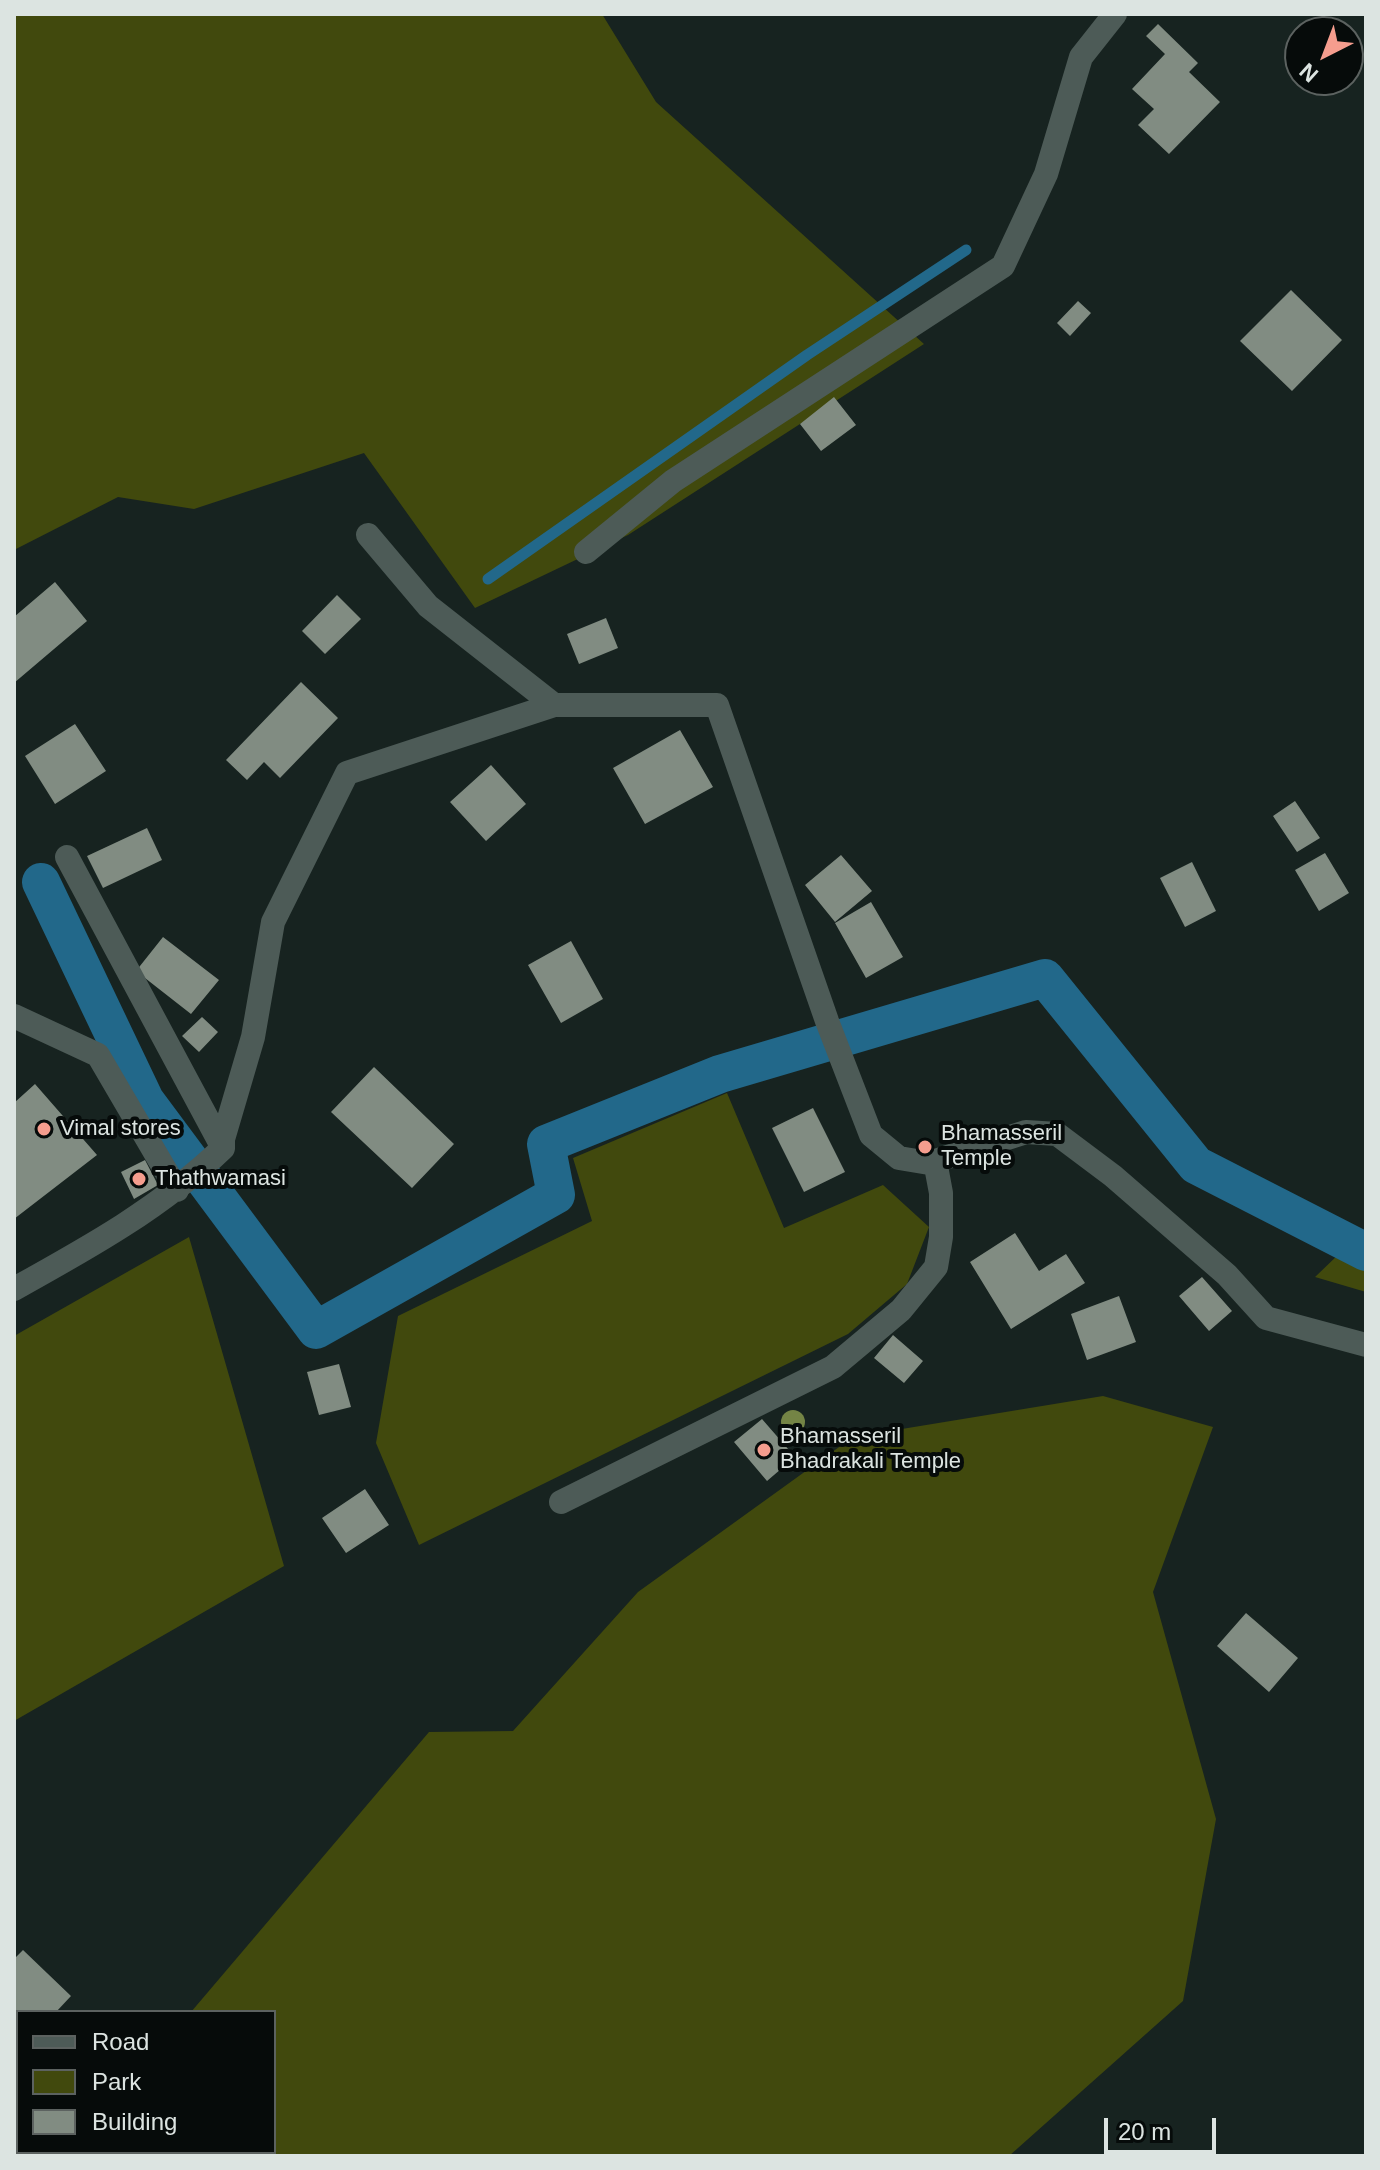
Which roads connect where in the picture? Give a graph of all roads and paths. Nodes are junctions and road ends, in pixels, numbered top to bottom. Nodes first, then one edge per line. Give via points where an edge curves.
1 (1115, 14) edge
2 (368, 535) dead end
3 (586, 552) dead end
4 (554, 705) junction
5 (67, 857) dead end
6 (14, 1016) edge
7 (217, 1154) junction
8 (935, 1161) junction
9 (181, 1187) junction
10 (14, 1289) edge
11 (1366, 1345) edge
12 (561, 1502) dead end

1 - 3 street via 1081,57 1046,174 1003,266 673,481
2 - 4 street via 428,606
4 - 7 street via 347,773 273,922 253,1037
4 - 8 street via 717,705 871,1135 899,1158
5 - 7 street
6 - 9 street via 98,1055
7 - 9 street
8 - 11 street via 1026,1132 1057,1134 1215,1265 1266,1318
8 - 12 street via 941,1208 936,1267 901,1310 833,1367
9 - 10 street

